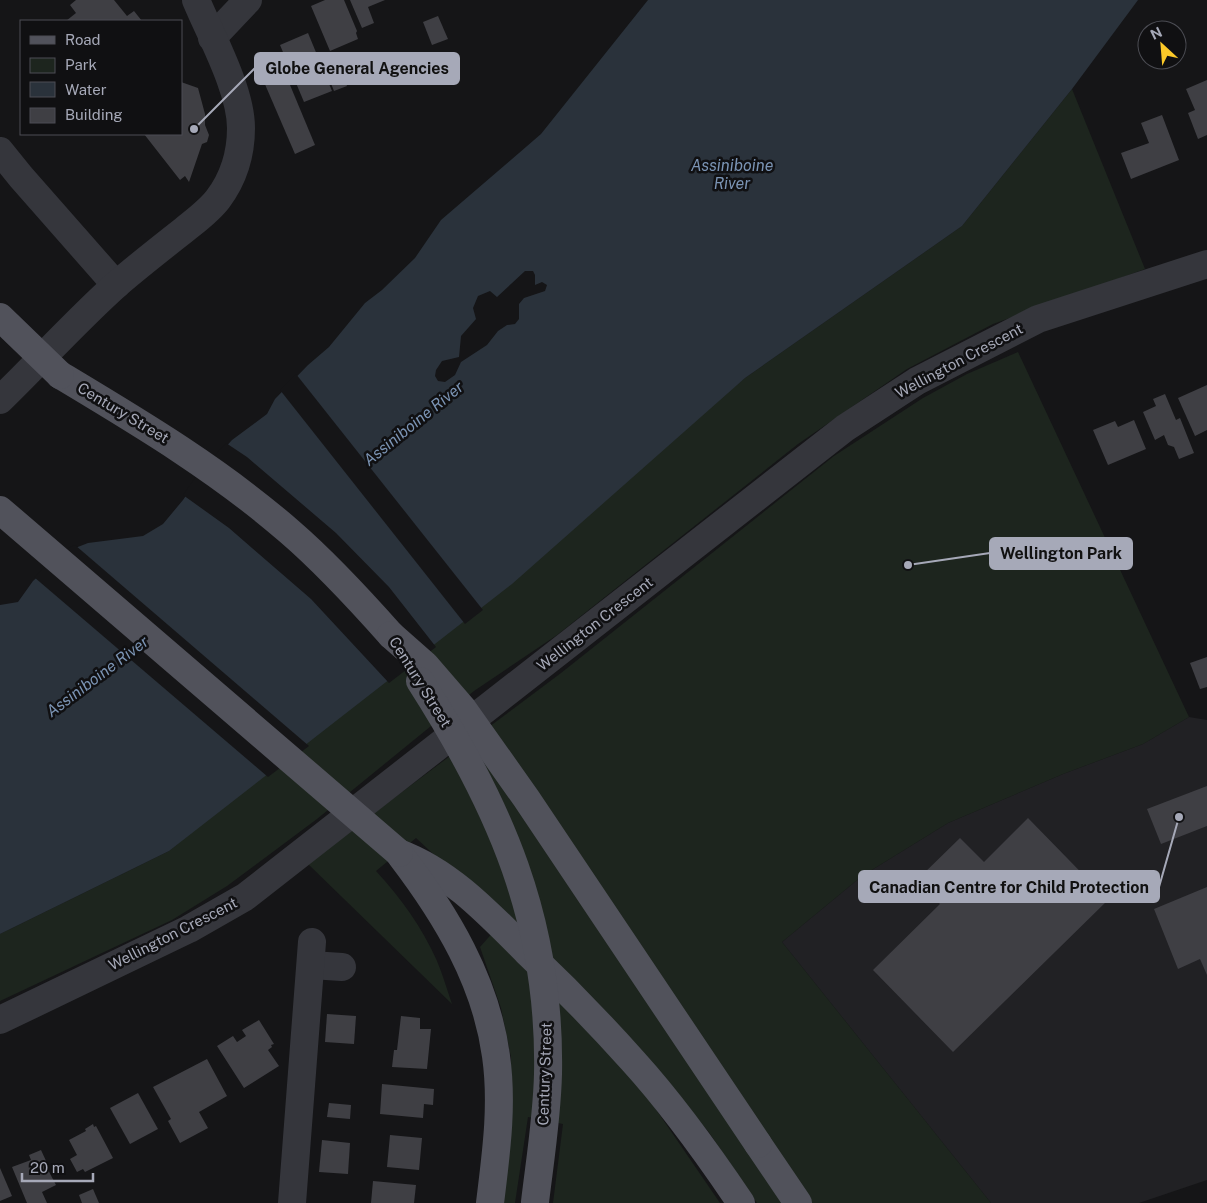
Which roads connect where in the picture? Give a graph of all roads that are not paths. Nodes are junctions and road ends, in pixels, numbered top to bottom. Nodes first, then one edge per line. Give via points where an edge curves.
1 (196, 0) edge
2 (248, 0) edge
3 (212, 38) junction
4 (0, 151) edge
5 (1207, 264) edge
6 (116, 285) junction
7 (0, 317) edge
8 (0, 339) edge
9 (60, 375) junction
10 (0, 400) edge
11 (0, 510) edge
12 (391, 635) junction
13 (399, 853) junction
14 (342, 967) dead end
15 (0, 1020) edge
16 (292, 1203) edge
17 (490, 1203) edge
18 (535, 1203) edge
19 (741, 1203) edge
20 (798, 1203) edge

1 - 3 street
2 - 3 street
3 - 6 street via 234,87 239,111 239,151 233,172 216,201 200,217
4 - 6 street
5 - 15 street, Wellington Crescent via 1038,319 917,380 846,428 245,896 188,929
6 - 10 street
7 - 9 main road, bridge
8 - 9 main road, Century Street, bridge
9 - 12 main road, Century Street via 159,434 258,506 322,561
11 - 13 main road, bridge
12 - 18 main road, Century Street, bridge via 443,716 479,781 510,850 533,923 546,1005 548,1065
12 - 20 main road, bridge via 425,666 463,709
13 - 17 main road via 424,886 467,959 489,1021 496,1055 499,1104
13 - 19 main road via 446,878 571,995 674,1110
14 - 16 street via 311,954

